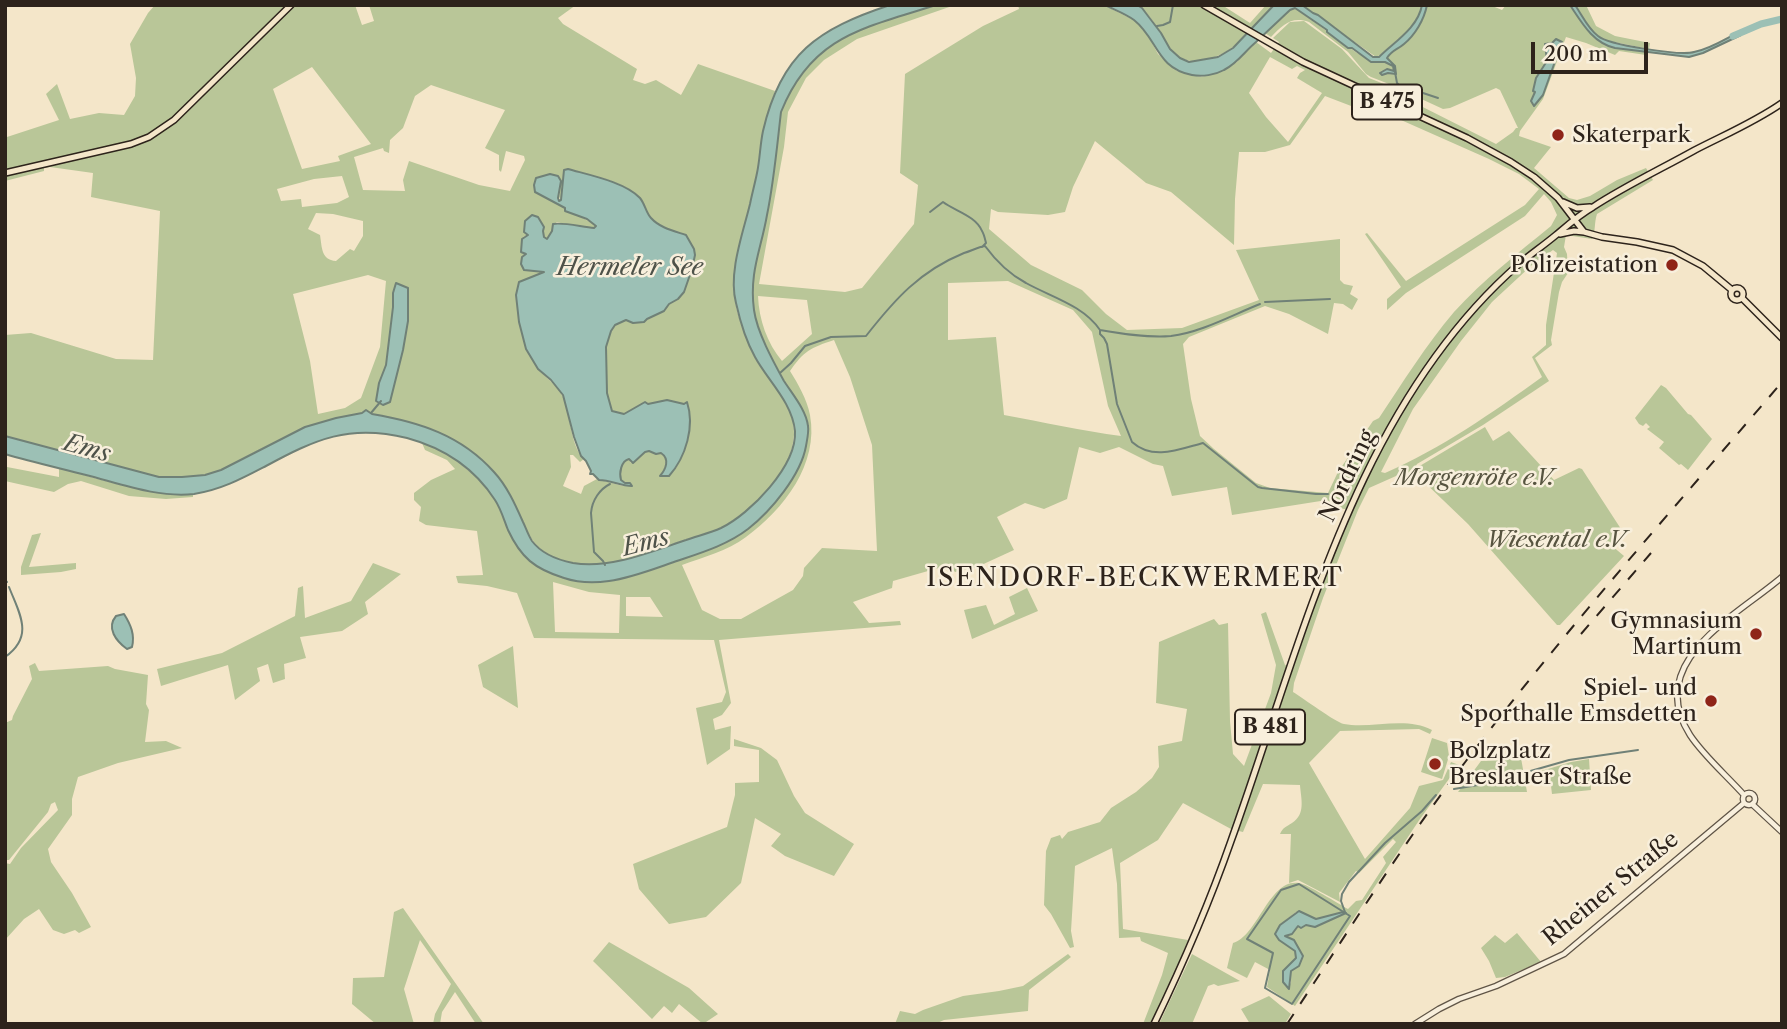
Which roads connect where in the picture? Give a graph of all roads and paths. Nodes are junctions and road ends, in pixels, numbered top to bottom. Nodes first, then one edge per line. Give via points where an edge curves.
1 (291, 5) edge
2 (1205, 5) edge
3 (1782, 103) edge
4 (5, 173) edge
5 (1558, 198) junction
6 (1593, 206) junction
7 (1574, 220) junction
8 (1584, 232) junction
9 (1557, 234) junction
10 (1782, 338) edge
11 (1782, 577) edge
12 (1744, 795) junction
13 (1744, 803) junction
14 (1752, 804) junction
15 (1782, 832) edge
16 (1154, 1024) edge
17 (1415, 1024) edge

1 - 4 main road via 156,133 131,144
2 - 5 main road, B 475 via 1303,62 1494,152
3 - 6 main road, Nordring / B 481
5 - 6 main road, B 475 via 1577,208
5 - 7 main road, B 475
6 - 7 main road, Nordring / B 481
7 - 8 main road
7 - 9 main road, Nordring / B 481
8 - 9 main road
8 - 10 main road via 1673,250 1703,266 1732,290 1741,289 1742,298
9 - 16 main road, Nordring / B 481 via 1519,264 1456,331 1415,387 1380,447 1312,602 1231,842 1191,946
11 - 12 street via 1707,636 1686,663 1679,687 1679,708 1689,734
12 - 13 street
12 - 14 street via 1753,794
13 - 14 street
13 - 17 street, Rheiner Straße via 1564,954 1459,999
14 - 15 street

